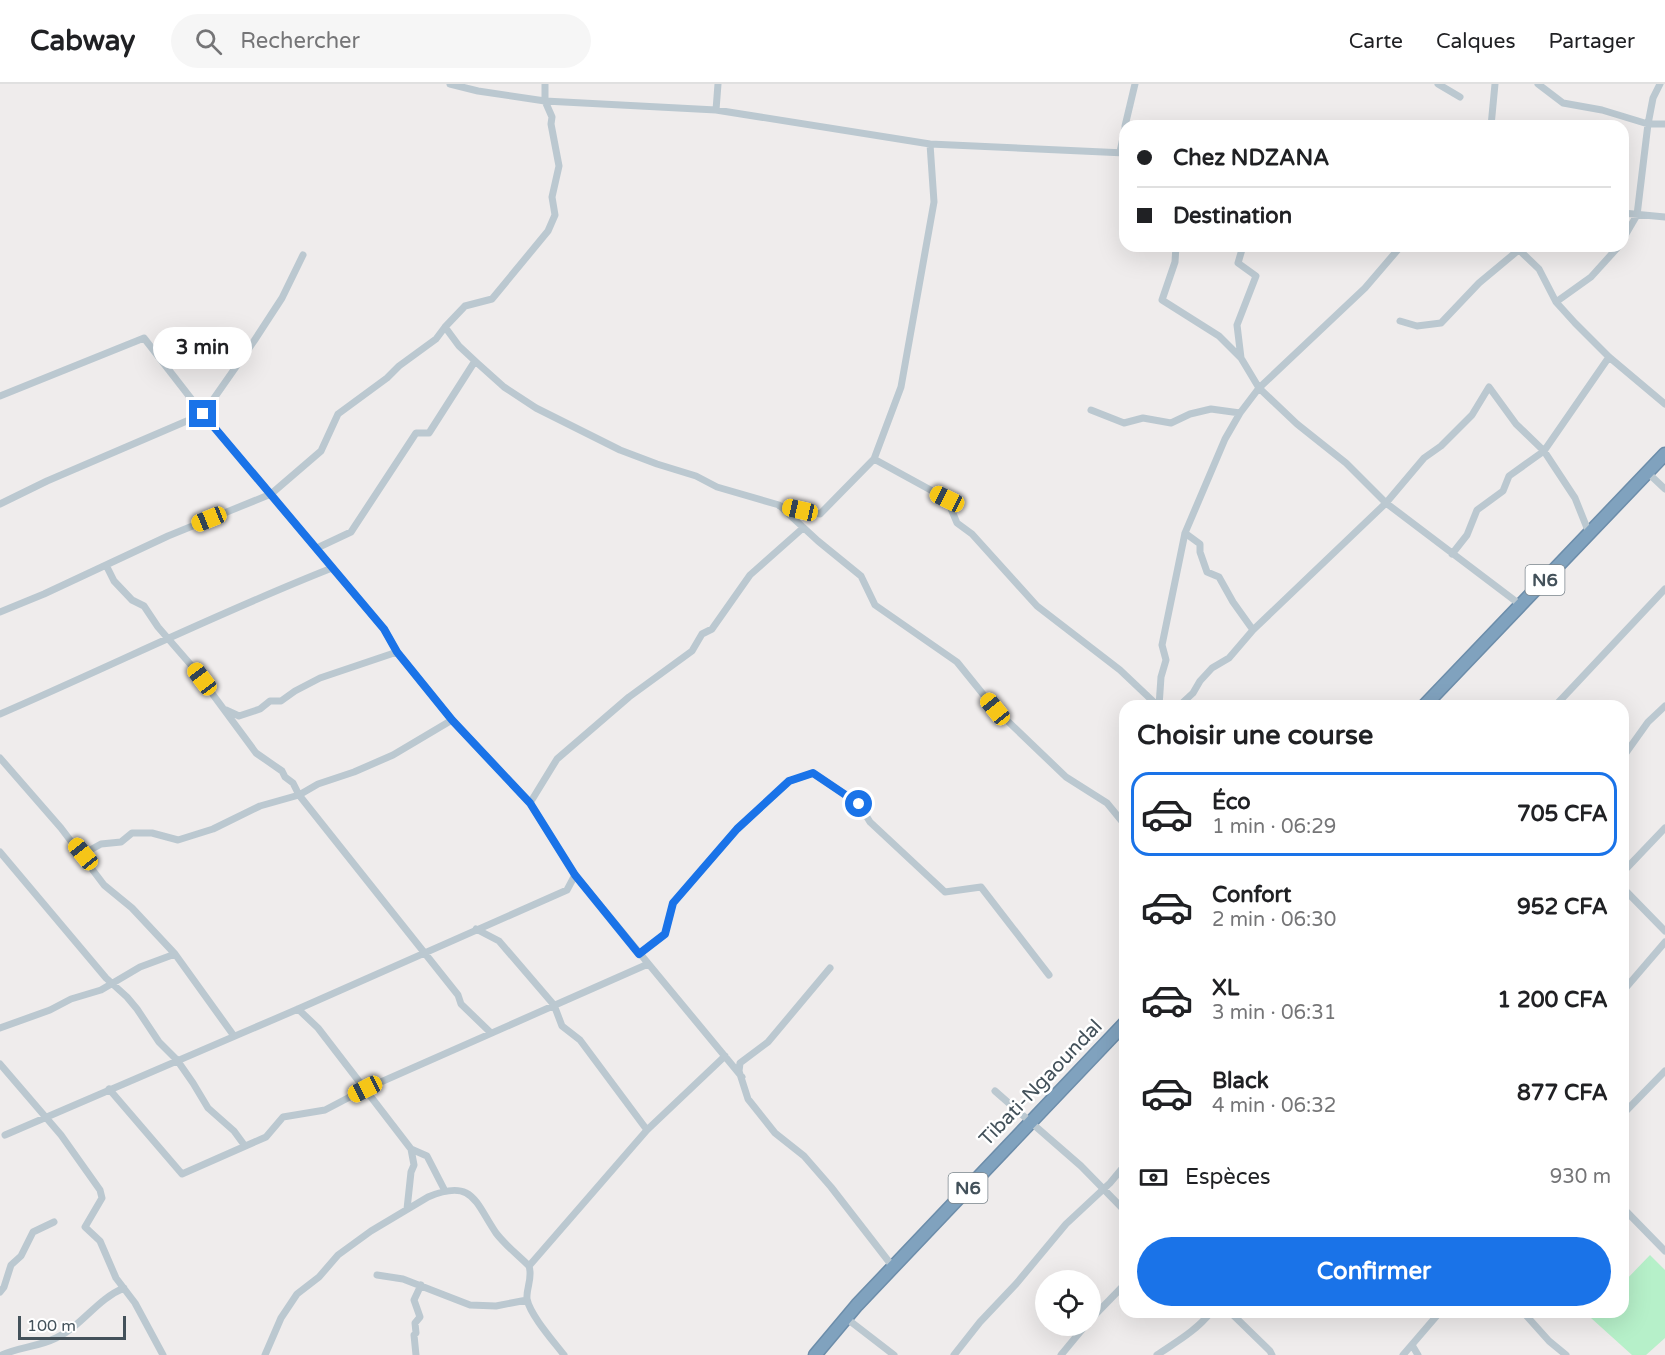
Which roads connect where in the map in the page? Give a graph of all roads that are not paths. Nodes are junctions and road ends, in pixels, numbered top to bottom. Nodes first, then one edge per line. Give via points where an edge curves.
1 (450, 84) edge
2 (545, 84) edge
3 (718, 84) edge
4 (1135, 84) edge
5 (1438, 84) edge
6 (1495, 84) edge
7 (1538, 84) edge
8 (1660, 84) edge
9 (1460, 97) dead end
10 (545, 101) junction
11 (716, 110) junction
12 (1127, 120) edge
13 (1492, 120) edge
14 (1648, 124) junction
15 (1665, 124) edge
16 (930, 144) junction
17 (1119, 152) edge
18 (1629, 214) edge
19 (1637, 215) junction
20 (1665, 217) edge
21 (1629, 229) edge
22 (1176, 252) edge
23 (1241, 252) edge
24 (1396, 252) edge
25 (1513, 252) edge
26 (1524, 252) edge
27 (1614, 252) edge
28 (303, 255) dead end
29 (1556, 302) junction
30 (1400, 321) dead end
31 (445, 327) junction
32 (1609, 357) junction
33 (1241, 358) junction
34 (475, 361) junction
35 (1259, 388) junction
36 (0, 396) edge
37 (1665, 404) edge
38 (1091, 410) dead end
39 (1240, 413) junction
40 (203, 414) junction
41 (1544, 451) junction
42 (1665, 454) edge
43 (874, 459) junction
44 (1648, 472) junction
45 (1665, 489) edge
46 (271, 494) junction
47 (1386, 503) junction
48 (0, 504) edge
49 (779, 505) junction
50 (803, 528) junction
51 (1185, 533) junction
52 (1589, 533) junction
53 (317, 548) junction
54 (1452, 554) junction
55 (106, 565) junction
56 (332, 568) junction
57 (1665, 589) edge
58 (1522, 606) junction
59 (0, 612) edge
60 (1253, 630) junction
61 (169, 640) junction
62 (397, 652) junction
63 (1152, 700) edge
64 (1159, 700) edge
65 (1185, 700) edge
66 (1434, 700) edge
67 (1561, 700) edge
68 (1665, 706) edge
69 (224, 709) junction
70 (0, 714) edge
71 (452, 720) junction
72 (1629, 749) edge
73 (0, 758) edge
74 (299, 795) junction
75 (530, 803) junction
76 (1119, 818) edge
77 (1665, 828) edge
78 (0, 852) edge
79 (83, 854) junction
80 (1629, 866) edge
81 (575, 875) junction
82 (1629, 894) edge
83 (476, 929) junction
84 (1665, 931) edge
85 (1665, 942) edge
86 (424, 952) junction
87 (175, 954) junction
88 (639, 954) junction
89 (648, 964) junction
90 (830, 968) dead end
91 (1048, 975) dead end
92 (112, 983) junction
93 (1629, 984) edge
94 (554, 1005) junction
95 (298, 1009) junction
96 (0, 1028) edge
97 (1119, 1029) edge
98 (491, 1033) junction
99 (234, 1036) junction
100 (725, 1056) junction
101 (177, 1060) junction
102 (0, 1064) edge
103 (1665, 1071) edge
104 (742, 1077) junction
105 (1661, 1078) edge
106 (110, 1089) junction
107 (365, 1089) junction
108 (995, 1091) dead end
109 (1629, 1108) edge
110 (45, 1118) junction
111 (1031, 1122) junction
112 (647, 1130) junction
113 (5, 1135) dead end
114 (245, 1146) junction
115 (411, 1149) junction
116 (1119, 1172) edge
117 (1104, 1188) junction
118 (445, 1191) junction
119 (1119, 1204) edge
120 (407, 1209) junction
121 (1629, 1214) edge
122 (54, 1222) dead end
123 (1665, 1251) edge
124 (529, 1266) junction
125 (893, 1267) junction
126 (377, 1275) dead end
127 (421, 1285) junction
128 (124, 1288) junction
129 (1119, 1290) edge
130 (0, 1292) edge
131 (527, 1300) junction
132 (1101, 1309) edge
133 (846, 1318) junction
134 (1205, 1318) edge
135 (1236, 1318) edge
136 (1435, 1318) edge
137 (1528, 1318) edge
138 (1077, 1336) edge
139 (1412, 1345) junction
140 (2, 1355) edge
141 (163, 1355) edge
142 (265, 1355) edge
143 (416, 1355) edge
144 (564, 1355) edge
145 (815, 1355) edge
146 (894, 1355) edge
147 (954, 1355) edge
148 (1061, 1355) edge
149 (1157, 1355) edge
150 (1272, 1355) edge
151 (1403, 1355) edge
152 (1418, 1355) edge
153 (1566, 1355) edge

1 - 10 street
2 - 10 street
3 - 11 street
4 - 12 street
5 - 9 street
6 - 13 street
7 - 14 street via 1563,103
8 - 14 street
10 - 11 street
10 - 31 street via 552,117 559,166 552,197 555,215 548,231 492,299 465,306
11 - 16 street
14 - 15 street
14 - 19 street
16 - 17 street
16 - 43 street via 934,202 901,387
18 - 19 street
19 - 20 street
19 - 21 street
22 - 33 street via 1162,300 1219,336
23 - 33 street via 1238,263 1256,276 1237,325
24 - 35 street via 1365,288
25 - 30 street via 1441,323 1417,326
26 - 29 street via 1539,269
27 - 29 street via 1591,277
28 - 40 street via 282,298
29 - 32 street
31 - 34 street
31 - 46 street via 436,339 338,414 321,451
32 - 37 street
32 - 41 street
33 - 35 street
34 - 49 street via 536,408 620,450 717,487
34 - 53 street via 429,433 416,433 351,532
35 - 39 street
35 - 47 street
36 - 40 street via 144,338
38 - 39 street via 1124,423 1143,418 1171,423 1211,409
39 - 51 street
40 - 46 street
40 - 48 street
41 - 47 street via 1516,424 1488,387 1472,415 1425,458
41 - 52 street via 1575,498
41 - 54 street via 1509,476 1503,491 1478,510 1467,535
42 - 44 highway, N6
43 - 49 street via 820,514
43 - 63 street via 947,499 957,523 972,534 1037,606 1120,670
44 - 45 street
44 - 52 highway, N6
46 - 53 street
46 - 55 street
47 - 54 street
47 - 60 street
49 - 50 street
50 - 75 street via 750,575 692,651 629,696 557,759
50 - 76 street via 861,576 875,604 957,662 995,709 1066,777 1107,803
51 - 60 street via 1200,544 1207,572 1219,577
51 - 64 street via 1162,645 1166,660
52 - 58 highway, N6
53 - 56 street
54 - 58 street
55 - 59 street
55 - 61 street via 114,581 132,600 144,606
56 - 61 street
56 - 62 street via 384,629
57 - 67 street
58 - 66 highway, N6
60 - 65 street via 1229,658 1212,668
61 - 69 street
61 - 70 street
62 - 69 street via 320,678 281,701 270,701 240,716
62 - 71 street
68 - 72 street
69 - 74 street via 256,753 282,771
71 - 74 street via 393,755 318,783
71 - 75 street
73 - 79 street
74 - 79 street via 260,806 213,829 178,840 152,833 132,833 121,842 101,844
74 - 86 street
75 - 81 street
77 - 80 street
78 - 92 street
79 - 87 street via 104,885 132,908
81 - 83 street via 567,890
81 - 88 street
82 - 84 street
83 - 86 street
83 - 94 street via 499,941
85 - 93 street
86 - 95 street
86 - 98 street via 461,1004
87 - 92 street
87 - 99 street
88 - 89 street
88 - 91 street via 665,934 673,903 737,829 789,781 813,773 859,804 870,822 945,892 981,887
89 - 94 street
89 - 100 street
90 - 104 street via 768,1042 740,1063
92 - 96 street
92 - 101 street
94 - 98 street
94 - 112 street via 562,1026 580,1040
95 - 99 street
95 - 107 street via 318,1028
97 - 111 highway, Tibati-Ngaoundal / N6
98 - 107 street
99 - 101 street
100 - 104 street
100 - 112 street
101 - 106 street
101 - 114 street via 208,1108
102 - 110 street
103 - 105 street
104 - 125 street via 748,1099 775,1134 804,1156
105 - 109 street
106 - 110 street
106 - 114 street via 182,1174
107 - 114 street via 325,1110 283,1117 266,1137
107 - 115 street
108 - 111 street
110 - 113 street
110 - 128 street via 100,1190 102,1198 86,1227 100,1241
111 - 117 street
111 - 125 highway, Tibati-Ngaoundal / N6
112 - 124 street
115 - 118 street via 427,1156
115 - 120 street via 414,1165
116 - 117 street
117 - 119 street
117 - 147 street via 1066,1224
118 - 120 street
118 - 124 street via 469,1194 503,1242
120 - 142 street via 338,1255 297,1294 281,1318
121 - 123 street
122 - 130 street via 33,1232 21,1256 10,1265
124 - 131 street
125 - 133 highway, Tibati-Ngaoundal / N6
126 - 127 street
127 - 131 street via 470,1305 495,1306
127 - 143 street via 414,1300 420,1317 415,1323
128 - 140 street via 110,1294 57,1338
128 - 141 street
129 - 132 street
131 - 144 street
133 - 145 highway, Tibati-Ngaoundal / N6
133 - 146 street
134 - 149 street
135 - 150 street
136 - 139 street
137 - 153 street
138 - 148 street
139 - 151 street
139 - 152 street

